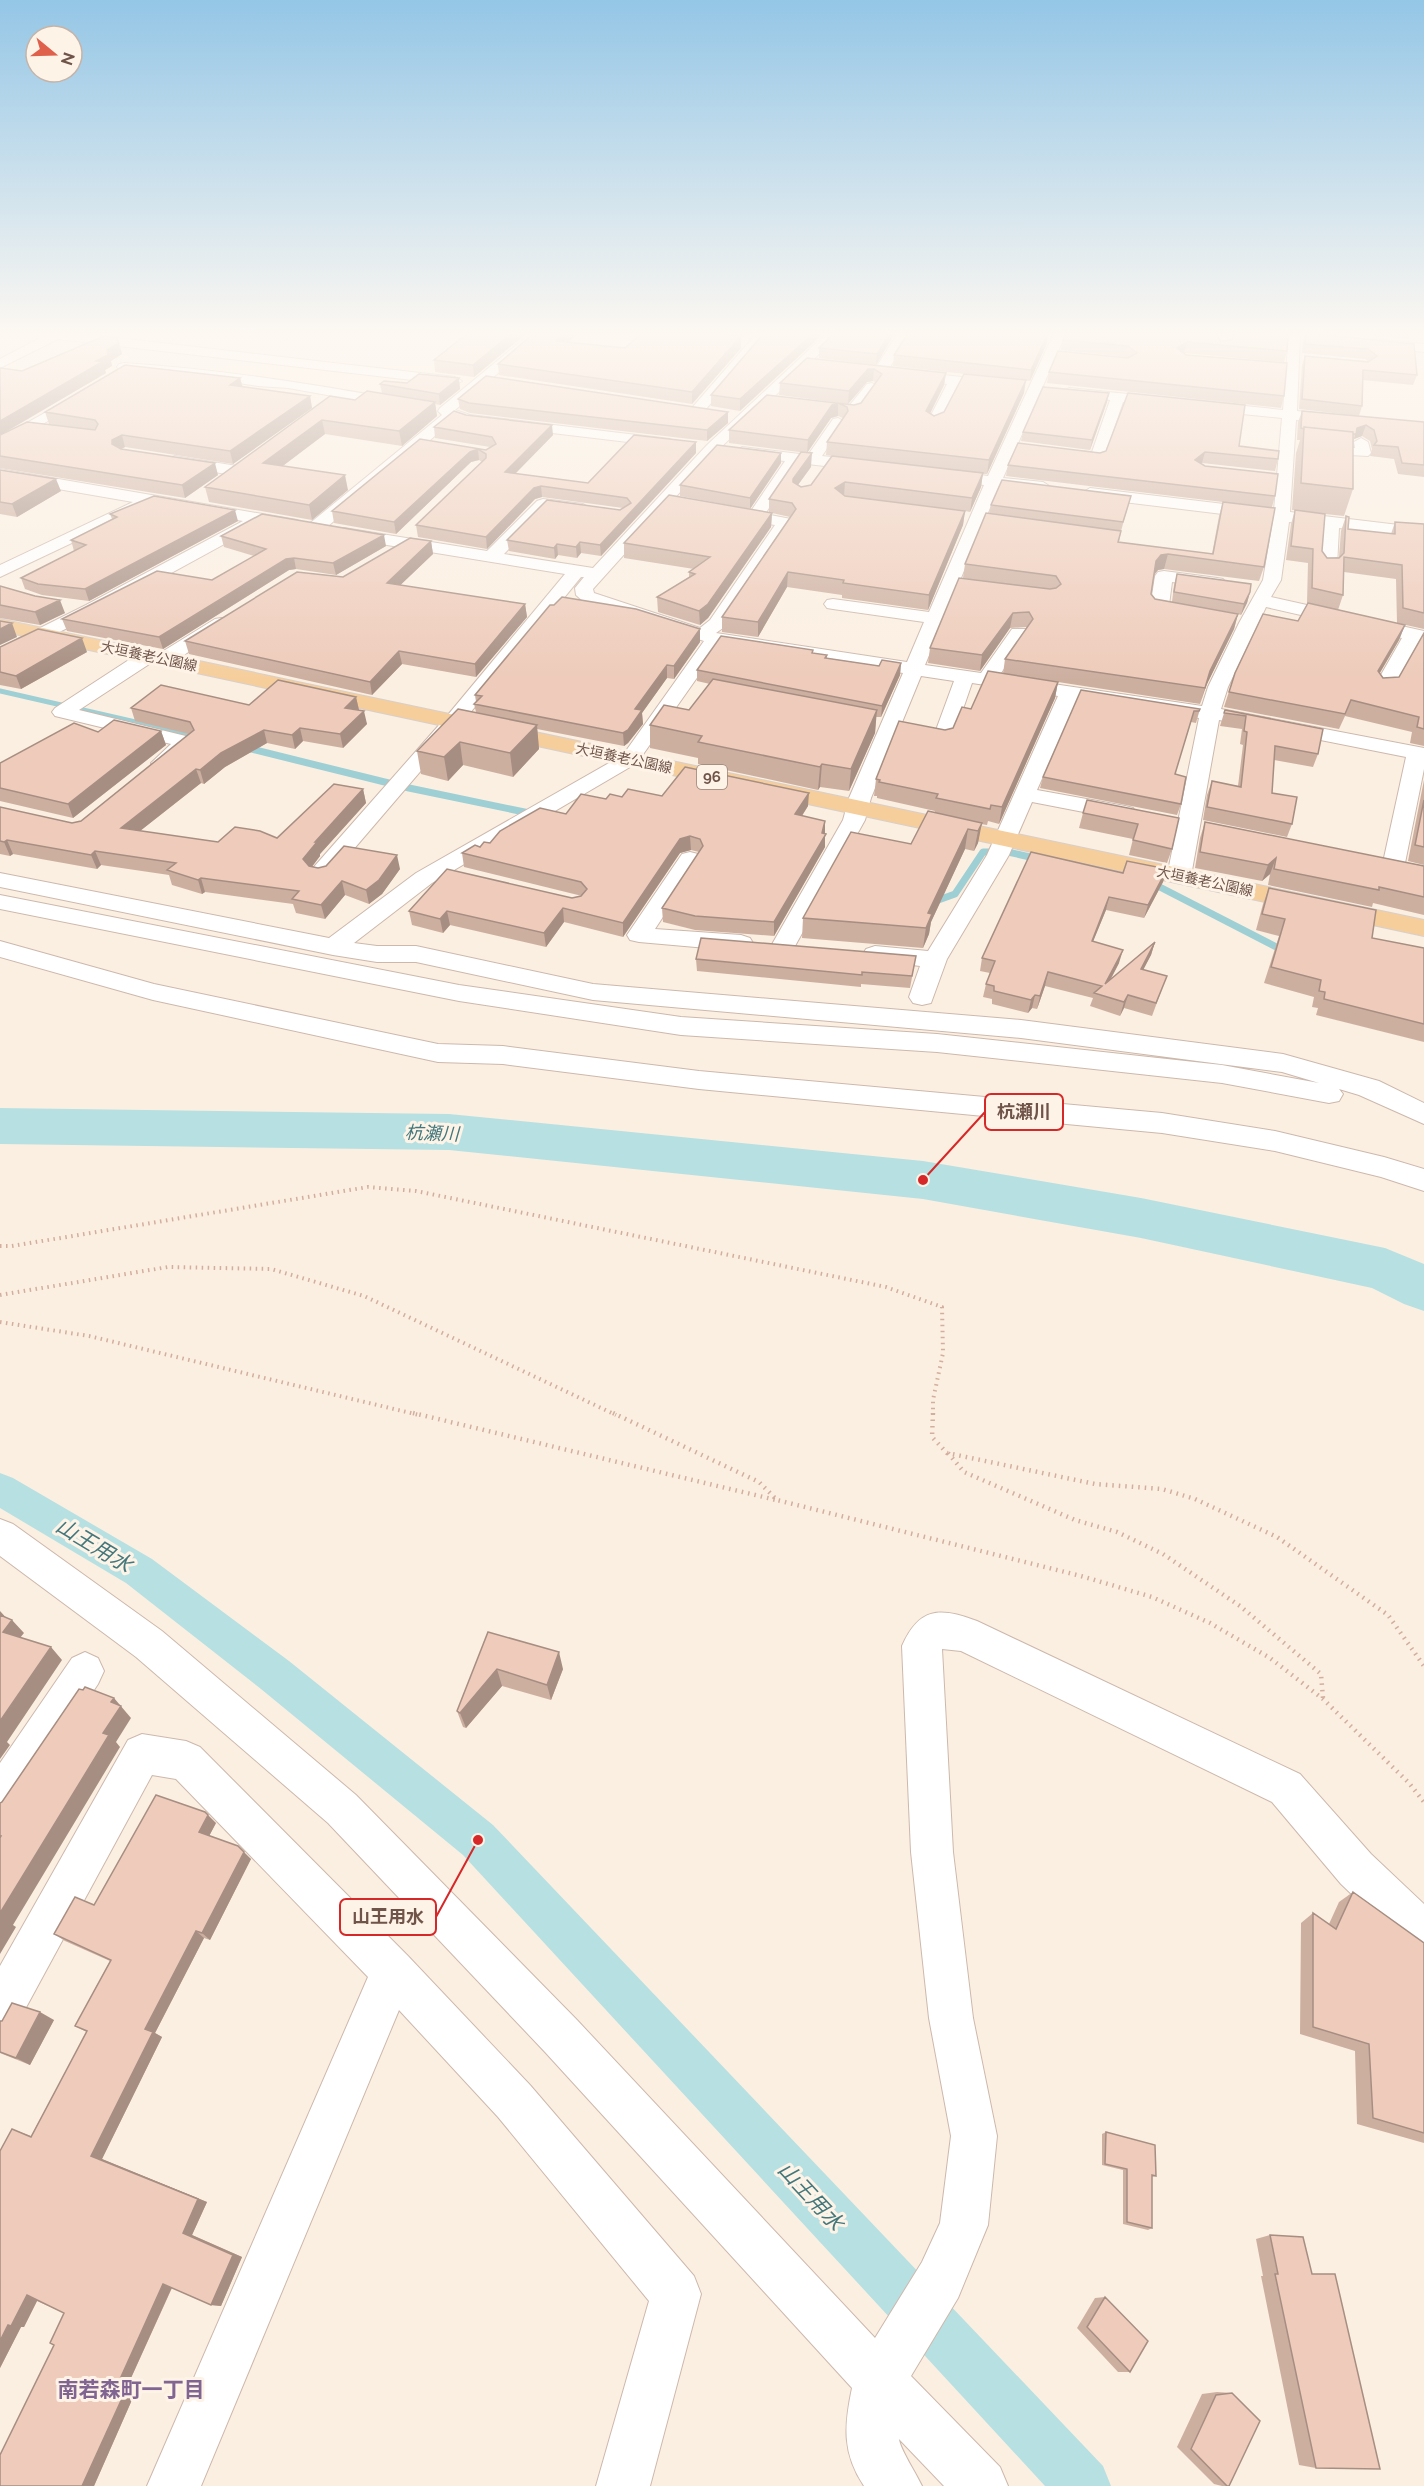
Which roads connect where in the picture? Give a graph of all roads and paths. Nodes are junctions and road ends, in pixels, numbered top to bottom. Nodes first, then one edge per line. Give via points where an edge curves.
1 (410, 449) edge
2 (711, 449) edge
3 (720, 449) edge
4 (824, 449) edge
5 (1014, 449) edge
6 (1101, 449) edge
7 (1290, 449) edge
8 (1362, 449) edge
9 (1043, 450) edge
10 (1290, 456) junction
11 (795, 458) junction
12 (159, 459) edge
13 (819, 460) junction
14 (882, 468) edge
15 (927, 473) edge
16 (0, 474) edge
17 (814, 478) edge
18 (994, 481) junction
19 (150, 499) junction
20 (664, 500) junction
21 (687, 504) edge
22 (189, 506) junction
23 (599, 511) edge
24 (721, 511) edge
25 (755, 517) junction
26 (954, 517) edge
27 (1282, 517) junction
28 (261, 518) junction
29 (976, 520) junction
30 (999, 522) edge
31 (1331, 523) junction
32 (315, 528) junction
33 (1424, 533) edge
34 (587, 554) edge
35 (491, 556) junction
36 (1328, 566) edge
37 (582, 571) junction
38 (0, 572) edge
39 (972, 587) edge
40 (947, 591) junction
41 (1264, 595) junction
42 (923, 596) edge
43 (61, 604) dead end
44 (833, 604) dead end
45 (522, 607) edge
46 (92, 609) junction
47 (544, 611) junction
48 (238, 612) edge
49 (1204, 616) edge
50 (936, 618) junction
51 (1226, 619) edge
52 (1248, 623) junction
53 (0, 625) edge
54 (1019, 633) edge
55 (41, 634) junction
56 (1419, 636) edge
57 (709, 637) junction
58 (0, 655) edge
59 (155, 658) junction
60 (915, 669) junction
61 (965, 676) junction
62 (987, 680) junction
63 (682, 687) junction
64 (1384, 687) edge
65 (705, 691) edge
66 (1070, 692) junction
67 (1210, 713) junction
68 (454, 720) junction
69 (866, 723) edge
70 (889, 727) junction
71 (1420, 753) edge
72 (630, 759) junction
73 (142, 778) edge
74 (1025, 794) junction
75 (857, 807) junction
76 (1146, 817) edge
77 (1168, 822) edge
78 (1190, 826) junction
79 (1213, 830) edge
80 (1004, 839) junction
81 (690, 859) dead end
82 (1370, 863) edge
83 (1393, 867) junction
84 (437, 870) junction
85 (321, 873) edge
86 (1424, 874) edge
87 (1179, 876) junction
88 (471, 879) edge
89 (0, 880) edge
90 (0, 902) edge
91 (1424, 928) edge
92 (333, 947) junction
93 (0, 949) edge
94 (853, 952) edge
95 (935, 959) junction
96 (922, 997) dead end
97 (1418, 1112) edge
98 (1424, 1180) edge
99 (0, 1246) edge
100 (0, 1295) edge
101 (0, 1322) edge
102 (947, 1453) junction
103 (777, 1500) junction
104 (4, 1541) edge
105 (1424, 1666) edge
106 (85, 1671) dead end
107 (1323, 1699) junction
108 (0, 1798) edge
109 (1424, 1802) edge
110 (1424, 1934) edge
111 (393, 1971) junction
112 (0, 2010) edge
113 (892, 2358) junction
114 (174, 2486) edge
115 (623, 2486) edge
116 (895, 2486) edge
117 (981, 2486) edge

1 - 32 street
2 - 20 street
3 - 11 street
4 - 13 street
5 - 18 street
6 - 9 street via 1098,457
7 - 10 street
8 - 10 street via 1363,453
10 - 27 street via 1279,478
11 - 13 street
11 - 25 street
12 - 22 street via 242,468
13 - 14 street
13 - 17 street
15 - 18 street
16 - 19 street
18 - 27 street
18 - 29 street
19 - 22 street
19 - 38 street
20 - 21 street
20 - 37 street
22 - 28 street
23 - 35 street via 543,504
24 - 25 street
25 - 57 street via 784,522
26 - 29 street
27 - 31 street
27 - 41 street via 1272,580
28 - 32 street
28 - 46 street
29 - 30 street
29 - 40 street
31 - 33 street
31 - 36 street
32 - 35 street
34 - 37 street
35 - 37 street
37 - 47 street
37 - 57 street via 583,591 591,599
39 - 40 street
40 - 42 street
40 - 50 street
41 - 49 street via 1239,586 1164,576 1159,609
41 - 52 street
41 - 56 street
43 - 46 street
44 - 50 street
45 - 47 street
46 - 55 street
47 - 68 street
48 - 59 street
50 - 60 street
51 - 52 street
52 - 67 street
53 - 55 main road, 大垣養老公園線 / 96
54 - 62 street
55 - 58 street
55 - 59 main road, 大垣養老公園線 / 96
56 - 64 street
57 - 60 street
57 - 63 street
59 - 68 main road, 大垣養老公園線 / 96
59 - 73 street via 62,712 187,742
60 - 61 street
60 - 70 street
61 - 62 street
61 - 70 street via 943,738
62 - 66 street
63 - 65 street
63 - 72 street
66 - 67 street
66 - 74 street
67 - 71 street
67 - 78 street
68 - 72 main road, 大垣養老公園線 / 96
68 - 85 street
69 - 70 street
70 - 75 street
71 - 83 street
72 - 75 main road, 大垣養老公園線 / 96
72 - 84 street
74 - 76 street
74 - 80 street
75 - 80 main road, 大垣養老公園線 / 96
75 - 81 street via 794,947 639,934
77 - 78 street
78 - 79 street
78 - 87 street
80 - 87 main road, 大垣養老公園線 / 96
80 - 95 street
82 - 83 street
83 - 86 street
84 - 88 street
84 - 92 street
87 - 91 main road, 大垣養老公園線 / 96
89 - 92 street
90 - 97 street via 459,993 669,1024 937,1043 1210,1073
92 - 97 street via 377,954 416,954 593,992 1021,1029 1283,1063 1369,1088
93 - 98 street via 153,992 438,1053 503,1055 699,1080 1162,1123 1275,1141
94 - 95 street
95 - 96 street
99 - 102 path via 368,1187 416,1191 886,1287 942,1307 943,1353 933,1400 932,1437
100 - 103 path via 168,1267 272,1269 364,1296 759,1482
101 - 103 path via 89,1336
102 - 105 path via 1095,1484 1162,1489 1194,1498 1277,1537 1388,1615
102 - 107 path via 964,1472 1075,1520 1117,1532 1209,1584 1321,1674
103 - 107 path via 1152,1597 1210,1623 1270,1658
104 - 113 street via 149,1644 342,1809 569,2044
106 - 108 street
107 - 109 path
110 - 113 street via 1356,1869 1286,1788 964,1634 933,1630 921,1646 932,1852 951,2018 974,2136 964,2225 940,2280
111 - 112 street via 186,1761 142,1754
111 - 114 street
111 - 115 street via 514,2101 676,2294
113 - 116 street via 872,2417 874,2454
113 - 117 street

